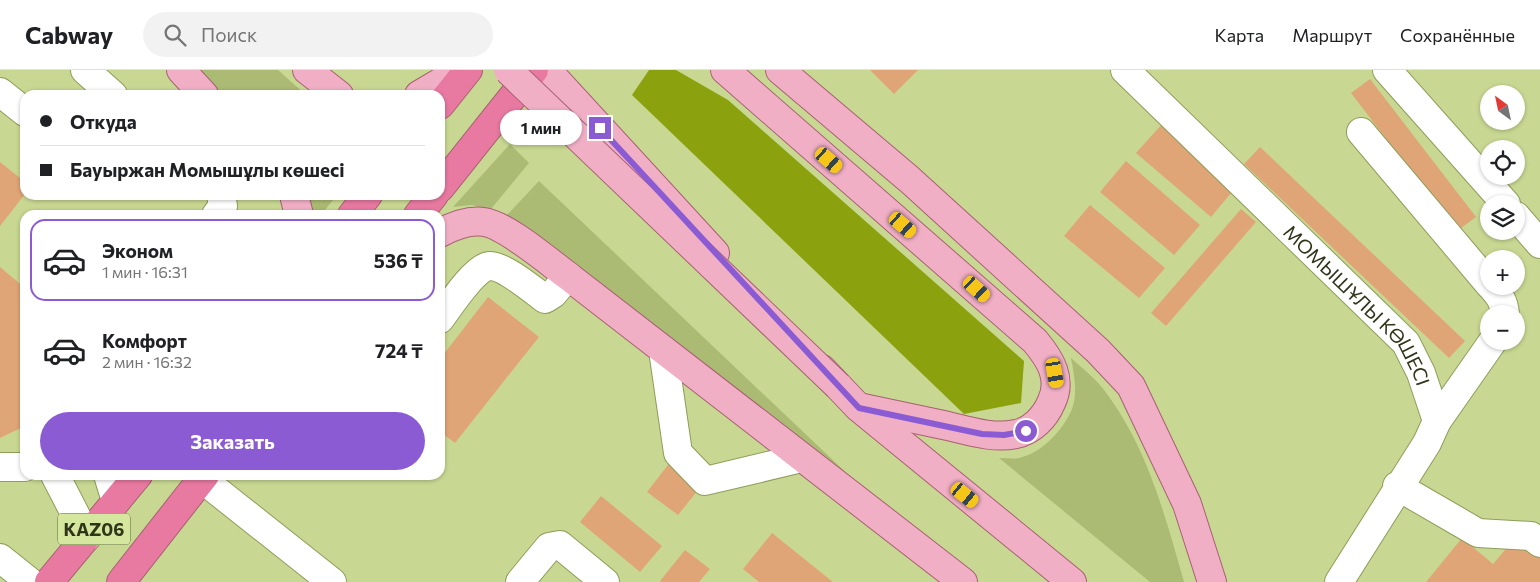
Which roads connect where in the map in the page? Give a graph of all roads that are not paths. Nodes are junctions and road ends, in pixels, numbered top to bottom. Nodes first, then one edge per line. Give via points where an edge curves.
1 (85, 70) edge
2 (181, 70) edge
3 (307, 70) edge
4 (461, 70) edge
5 (468, 70) edge
6 (508, 70) edge
7 (534, 70) edge
8 (547, 70) edge
9 (725, 70) edge
10 (780, 70) edge
11 (1125, 70) edge
12 (1387, 70) edge
13 (107, 90) edge
14 (199, 90) edge
15 (333, 90) edge
16 (427, 90) edge
17 (0, 92) edge
18 (445, 99) edge
19 (20, 108) edge
20 (1361, 132) dead end
21 (467, 155) junction
22 (445, 182) edge
23 (1498, 195) edge
24 (364, 200) edge
25 (430, 200) edge
26 (356, 210) edge
27 (422, 210) edge
28 (1525, 226) edge
29 (445, 231) edge
30 (1540, 244) edge
31 (1480, 273) edge
32 (568, 276) junction
33 (445, 313) edge
34 (663, 350) junction
35 (1487, 350) edge
36 (838, 386) junction
37 (859, 408) junction
38 (1437, 421) junction
39 (802, 458) junction
40 (0, 467) edge
41 (20, 467) edge
42 (58, 480) edge
43 (110, 480) edge
44 (134, 480) edge
45 (202, 480) edge
46 (208, 480) edge
47 (1397, 486) junction
48 (116, 501) junction
49 (87, 537) junction
50 (1540, 544) edge
51 (0, 558) edge
52 (587, 576) edge
53 (30, 582) edge
54 (49, 582) edge
55 (121, 582) edge
56 (332, 582) edge
57 (520, 582) edge
58 (963, 582) edge
59 (1072, 582) edge
60 (1212, 582) edge
61 (1339, 582) edge

1 - 13 street
2 - 14 main road
3 - 15 main road
4 - 16 main road
5 - 18 highway
6 - 36 main road, bridge
7 - 21 highway
8 - 21 main road
8 - 36 main road, bridge
9 - 37 main road via 1035,341 1051,363 1056,383 1056,393 1046,413 1026,431 1016,434 982,434
10 - 60 main road via 910,180 1098,351 1131,386 1187,504
11 - 38 street, МОМЫШҰЛЫ КӨШЕСІ via 1406,344 1422,373
12 - 23 street
17 - 19 street
20 - 31 street
21 - 22 highway
24 - 26 highway
25 - 27 highway
28 - 30 street
29 - 32 main road via 464,224 493,224
32 - 33 street via 545,299 504,270 489,266 479,270
32 - 34 main road
34 - 39 main road
34 - 39 street via 678,453 705,481
35 - 38 street
36 - 37 main road
37 - 59 main road
38 - 47 street via 1427,443
39 - 58 main road
40 - 41 street
42 - 49 street
43 - 48 street
44 - 48 highway, KАZ06
45 - 55 highway, KАZ06
46 - 56 street
47 - 50 street via 1478,534 1532,536
47 - 61 street
48 - 49 highway, KАZ06
49 - 54 highway, KАZ06
51 - 53 street
52 - 57 street via 560,546 555,545 549,547

